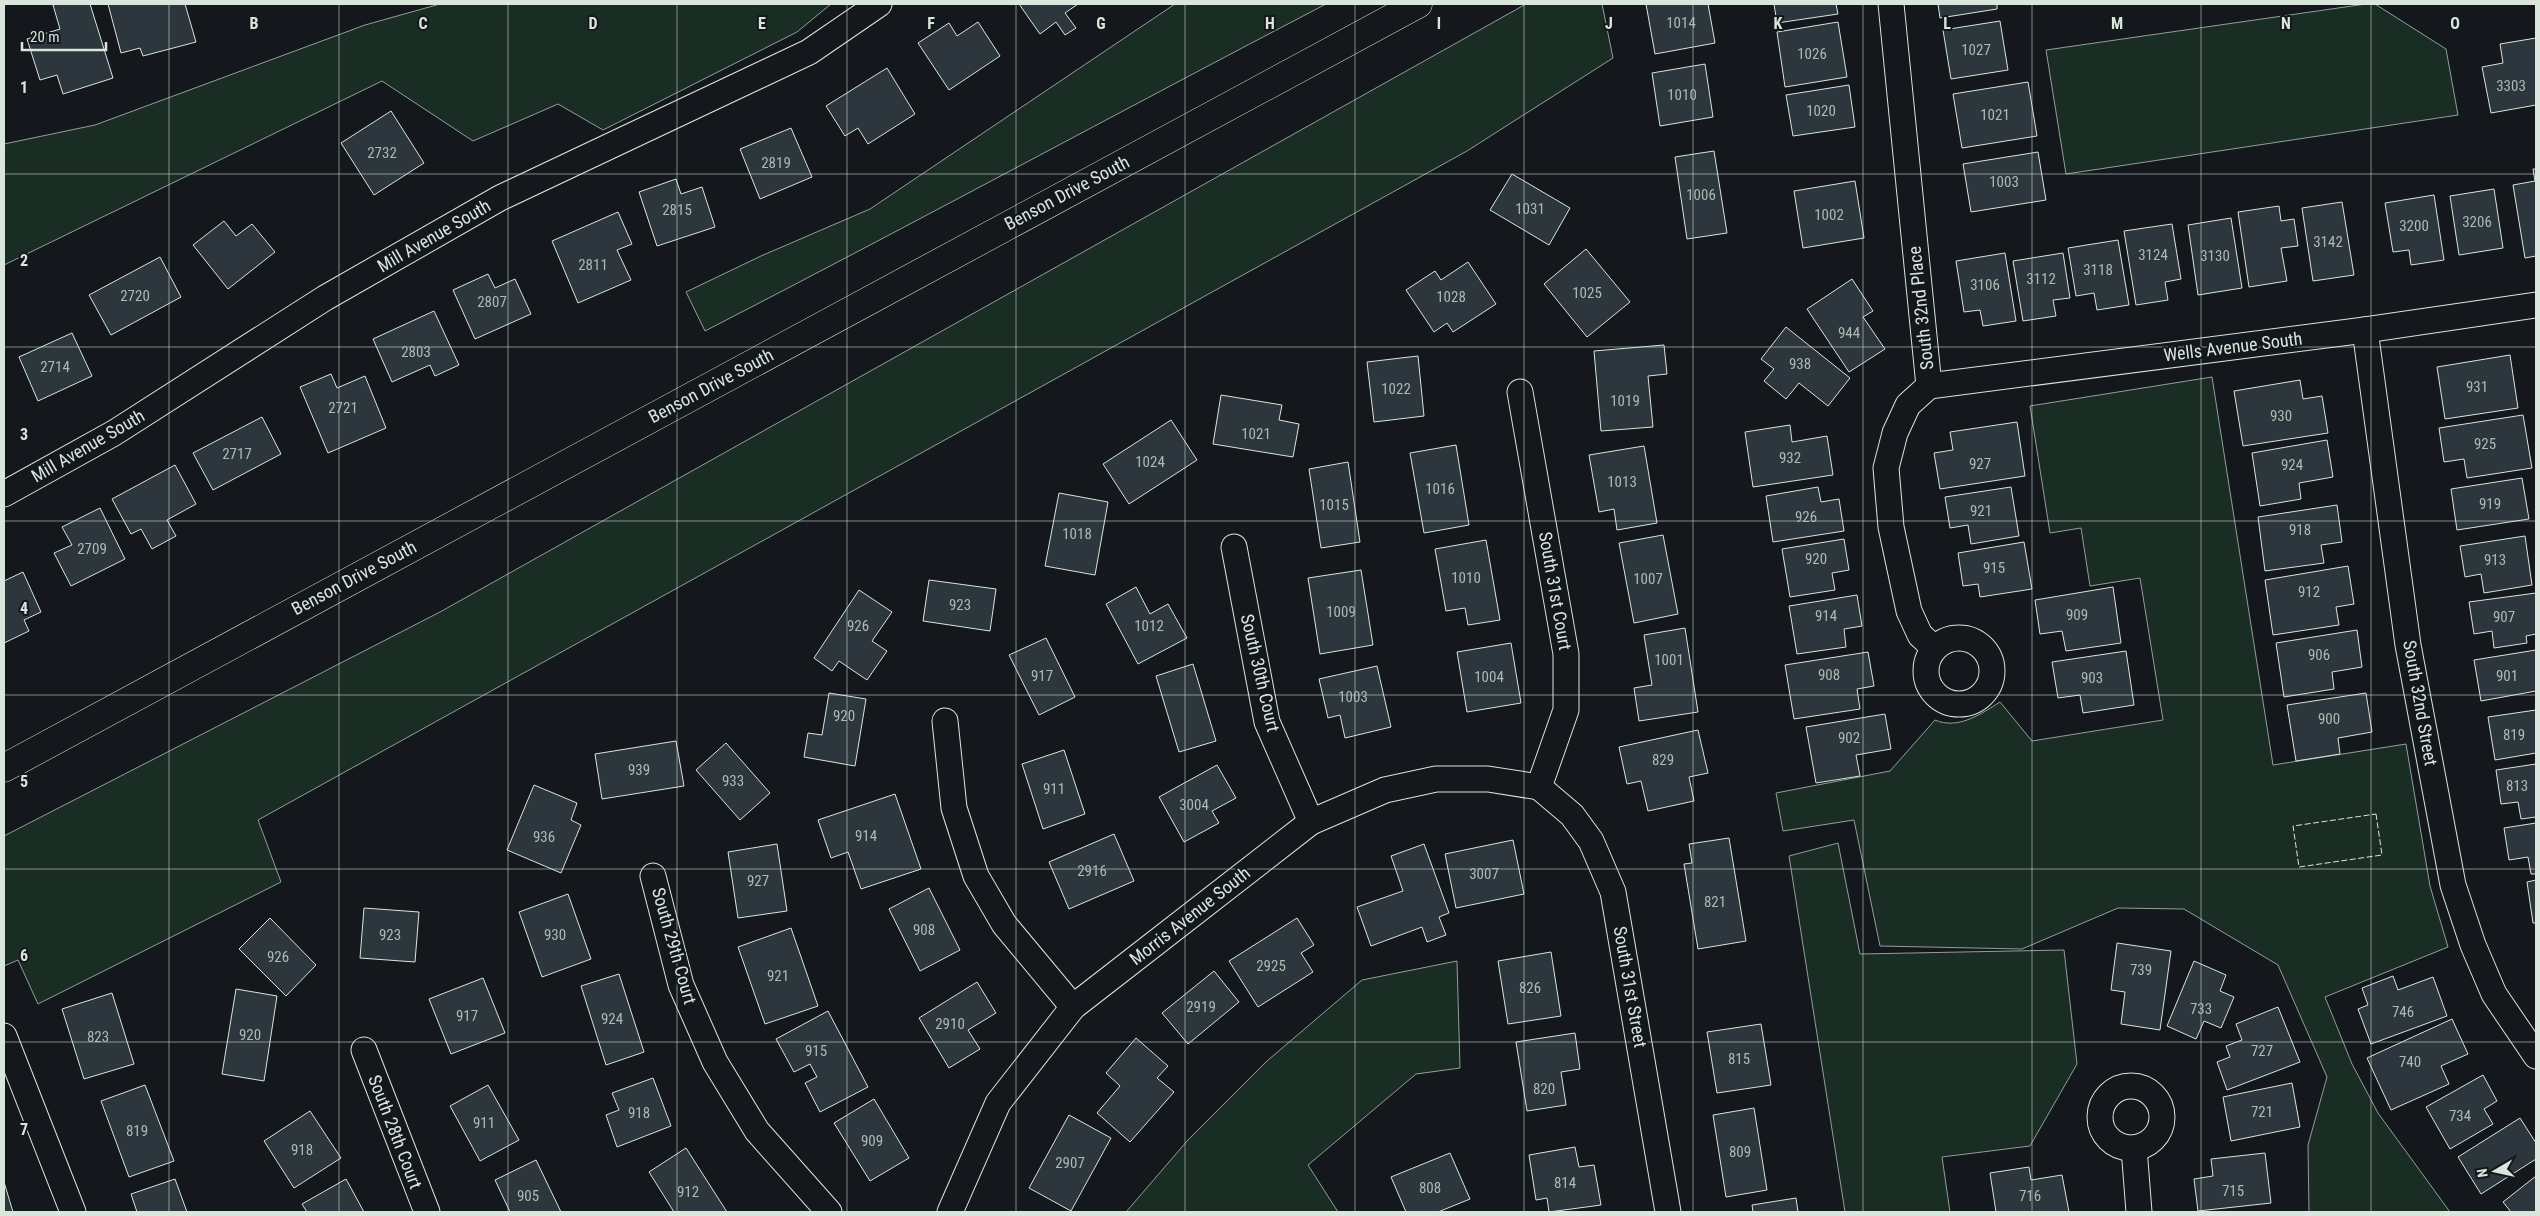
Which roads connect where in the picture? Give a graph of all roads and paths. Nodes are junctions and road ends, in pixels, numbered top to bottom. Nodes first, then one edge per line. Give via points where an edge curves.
1 (879, 4) edge
2 (1418, 4) edge
3 (1891, 4) edge
4 (2536, 305) edge
5 (2365, 330) junction
6 (1929, 386) junction
7 (1520, 392) dead end
8 (4, 494) edge
9 (1234, 547) dead end
10 (1934, 648) dead end
11 (945, 721) dead end
12 (4, 768) edge
13 (1539, 787) junction
14 (1311, 822) junction
15 (653, 876) dead end
16 (1073, 1007) junction
17 (4, 1036) edge
18 (364, 1050) dead end
19 (2536, 1056) edge
20 (2134, 1148) dead end
21 (73, 1212) edge
22 (427, 1212) edge
23 (828, 1212) edge
24 (950, 1212) edge
25 (1668, 1212) edge
26 (2139, 1212) edge

1 - 8 street, Mill Avenue South via 808,52 500,198 325,298 114,433
2 - 12 main road, Benson Drive South
3 - 6 street, South 32nd Place
4 - 5 street, Wells Avenue South
5 - 6 street, Wells Avenue South
5 - 19 street, South 32nd Street via 2408,646 2454,885 2473,945 2494,994
6 - 10 street, South 32nd Place via 1908,405 1886,468 1892,527 1909,611 1920,635
7 - 13 street, South 31st Court via 1566,654 1566,710
9 - 14 street, South 30th Court via 1267,722
11 - 16 street via 954,808 976,876 1004,924
13 - 14 street, Morris Avenue South via 1488,779 1436,779 1385,790
13 - 25 street, South 31st Street via 1572,815 1591,841 1613,892
14 - 16 street, Morris Avenue South
15 - 23 street, South 29th Court via 681,985 715,1062 758,1131
16 - 24 street, Morris Avenue South via 998,1103
17 - 21 street
18 - 22 street, South 28th Court
20 - 26 street

